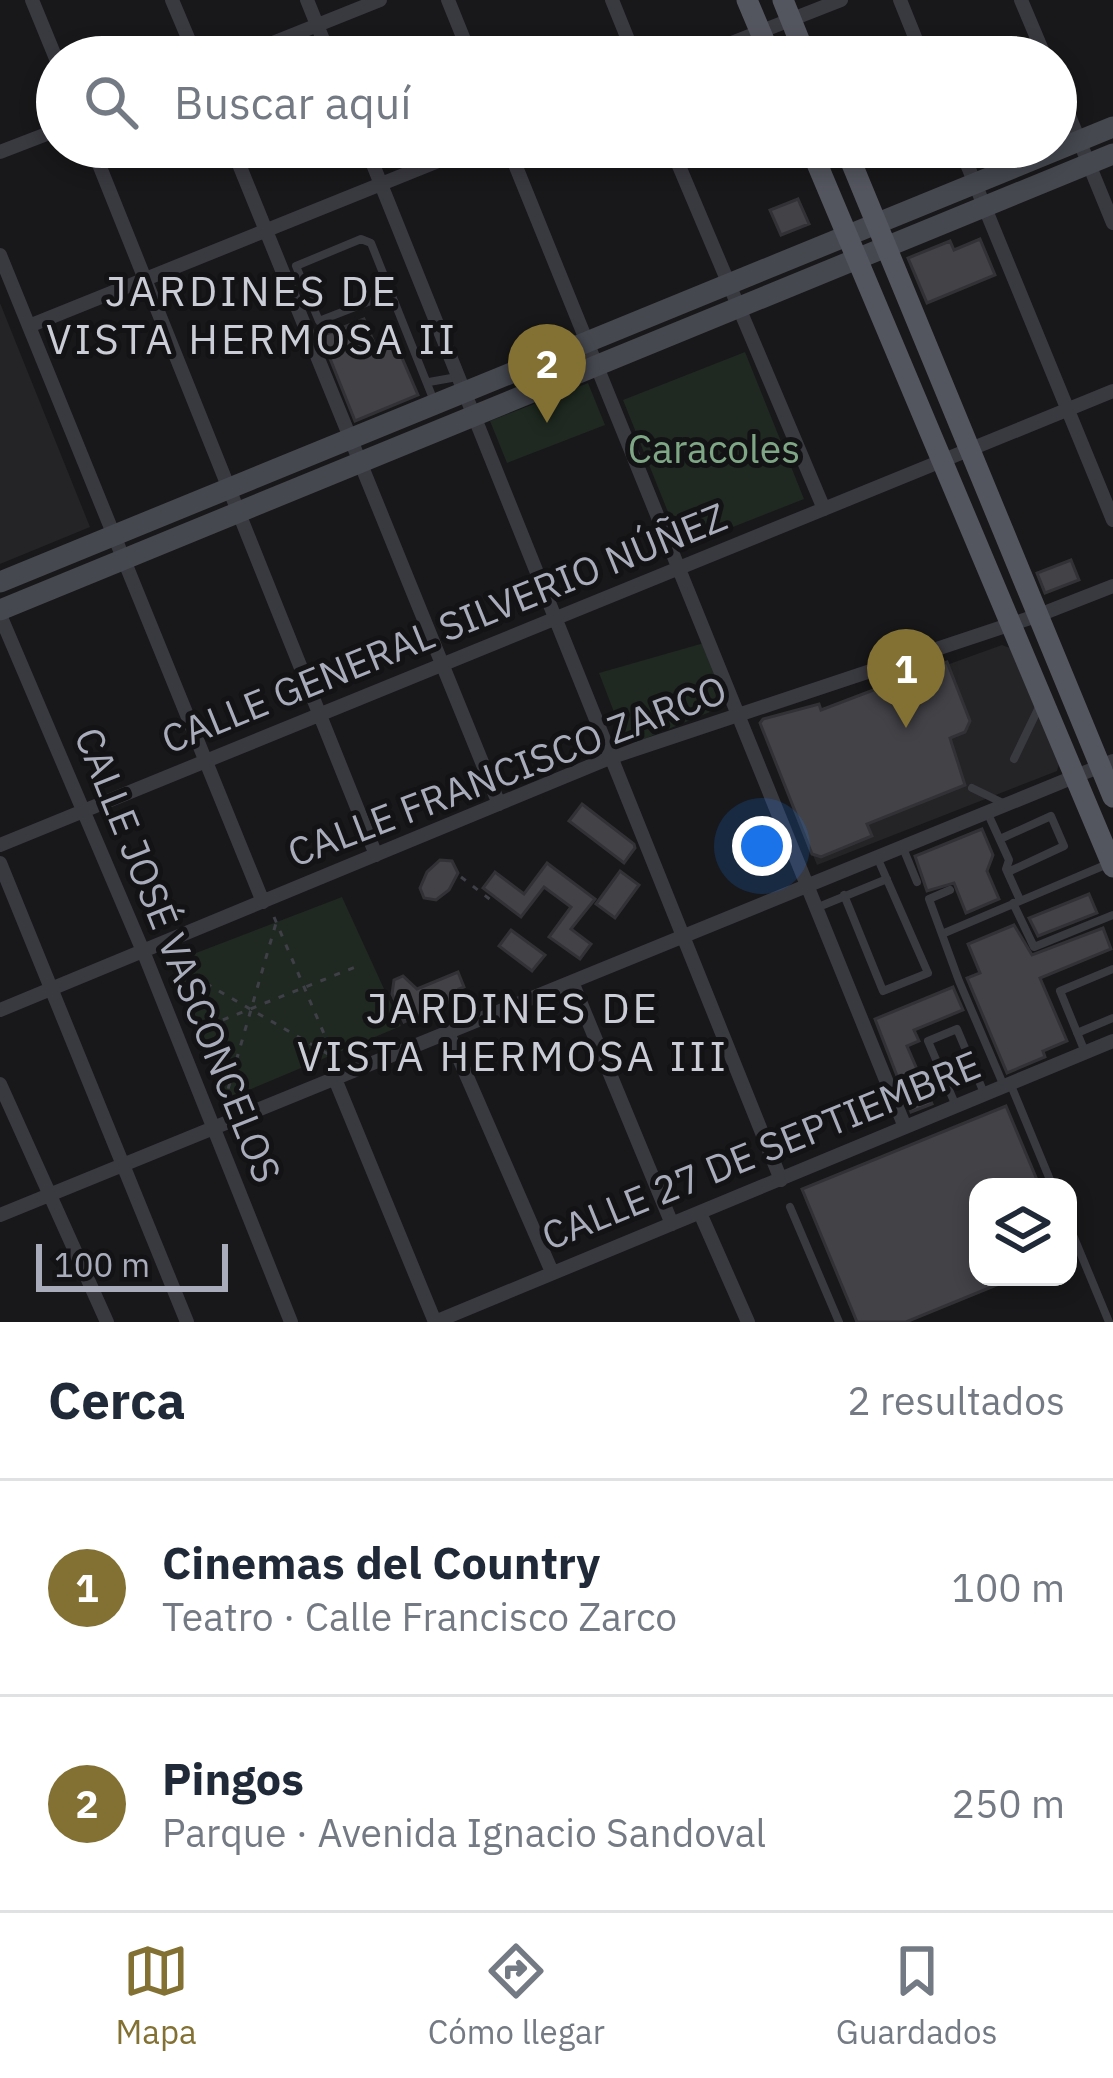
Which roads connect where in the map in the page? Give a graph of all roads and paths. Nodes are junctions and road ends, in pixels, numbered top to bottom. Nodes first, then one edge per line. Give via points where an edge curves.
1 (32, 0) edge
2 (172, 0) edge
3 (307, 0) edge
4 (380, 0) edge
5 (448, 0) edge
6 (611, 0) edge
7 (747, 0) edge
8 (841, 0) edge
9 (900, 0) edge
10 (1021, 0) edge
11 (787, 10) edge
12 (317, 25) junction
13 (760, 32) junction
14 (47, 36) edge
15 (187, 36) edge
16 (290, 36) edge
17 (321, 36) edge
18 (463, 36) edge
19 (626, 36) edge
20 (750, 36) edge
21 (762, 36) edge
22 (915, 36) edge
23 (1036, 36) edge
24 (1113, 127) edge
25 (1077, 136) edge
26 (36, 138) edge
27 (1079, 141) junction
28 (0, 152) edge
29 (1113, 154) edge
30 (1089, 164) junction
31 (100, 168) edge
32 (241, 168) edge
33 (375, 168) edge
34 (420, 168) edge
35 (517, 168) edge
36 (680, 168) edge
37 (819, 168) edge
38 (854, 168) edge
39 (969, 168) edge
40 (1012, 168) edge
41 (975, 183) junction
42 (381, 184) junction
43 (985, 207) junction
44 (878, 223) junction
45 (1113, 223) edge
46 (266, 230) junction
47 (849, 235) junction
48 (887, 247) junction
49 (0, 255) edge
50 (857, 259) junction
51 (145, 279) junction
52 (727, 284) junction
53 (391, 293) junction
54 (737, 308) junction
55 (29, 326) junction
56 (587, 342) junction
57 (446, 347) junction
58 (420, 359) junction
59 (596, 366) junction
60 (461, 384) junction
61 (1113, 392) edge
62 (432, 393) junction
63 (1068, 410) junction
64 (474, 416) junction
65 (350, 438) junction
66 (970, 450) junction
67 (942, 461) junction
68 (360, 462) junction
69 (229, 488) junction
70 (824, 509) junction
71 (238, 512) junction
72 (1113, 520) edge
73 (114, 535) junction
74 (124, 559) junction
75 (679, 568) junction
76 (0, 582) edge
77 (1113, 586) edge
78 (0, 612) edge
79 (1040, 615) junction
80 (556, 618) junction
81 (1010, 624) junction
82 (442, 664) junction
83 (1042, 700) junction
84 (320, 714) junction
85 (739, 716) junction
86 (612, 758) junction
87 (1014, 759) dead end
88 (206, 761) junction
89 (1106, 764) edge
90 (1074, 777) junction
91 (972, 788) dead end
92 (1113, 797) edge
93 (499, 804) junction
94 (1006, 805) junction
95 (85, 811) junction
96 (988, 812) junction
97 (1000, 839) junction
98 (0, 845) edge
99 (903, 847) junction
100 (376, 855) junction
101 (877, 857) junction
102 (0, 863) edge
103 (1112, 865) edge
104 (1008, 872) junction
105 (461, 877) dead end
106 (887, 879) junction
107 (917, 882) dead end
108 (807, 886) junction
109 (950, 890) dead end
110 (844, 896) junction
111 (262, 902) junction
112 (1017, 902) junction
113 (496, 904) dead end
114 (816, 908) junction
115 (1113, 915) edge
116 (942, 934) junction
117 (683, 937) junction
118 (143, 951) junction
119 (167, 961) dead end
120 (358, 966) dead end
121 (1113, 969) edge
122 (572, 982) junction
123 (51, 989) junction
124 (304, 989) junction
125 (0, 1010) edge
126 (248, 1010) junction
127 (1113, 1018) edge
128 (195, 1030) dead end
129 (448, 1033) junction
130 (1077, 1034) junction
131 (1113, 1041) edge
132 (1085, 1052) junction
133 (335, 1078) junction
134 (0, 1084) edge
135 (1007, 1084) junction
136 (984, 1094) junction
137 (224, 1103) dead end
138 (956, 1106) junction
139 (215, 1127) junction
140 (905, 1127) junction
141 (123, 1165) junction
142 (1049, 1178) edge
143 (781, 1180) junction
144 (50, 1195) junction
145 (790, 1207) dead end
146 (700, 1213) junction
147 (0, 1215) edge
148 (672, 1224) junction
149 (1077, 1245) edge
150 (552, 1272) junction
151 (107, 1322) edge
152 (187, 1322) edge
153 (291, 1322) edge
154 (435, 1322) edge
155 (748, 1322) edge
156 (838, 1322) edge
157 (1109, 1322) edge

1 - 14 street
2 - 15 street
3 - 12 street
4 - 12 street
5 - 18 street
6 - 19 street
7 - 13 main road
8 - 11 street
9 - 22 street
10 - 23 street
11 - 13 street
12 - 16 street
12 - 17 street
13 - 20 street
13 - 21 main road
24 - 27 main road
25 - 27 street
26 - 28 street
27 - 30 street
29 - 30 main road
30 - 43 main road
30 - 45 street
31 - 51 street
32 - 46 street
33 - 42 street
34 - 42 street
35 - 56 street
36 - 52 street
37 - 47 main road
38 - 44 main road
39 - 41 street
40 - 41 main road
41 - 43 street
41 - 44 main road
42 - 46 street
42 - 57 street
43 - 48 main road
43 - 63 street
44 - 47 main road
44 - 48 main road
46 - 51 street
46 - 65 street
47 - 50 main road
47 - 52 main road
48 - 50 main road
48 - 66 main road
49 - 55 street
50 - 54 main road
50 - 67 main road
51 - 55 street
51 - 69 street
52 - 54 street
52 - 56 main road
53 - 53 lane via 319,321 296,266 366,239
53 - 58 lane
54 - 59 main road
54 - 70 street
55 - 73 street
56 - 59 street
56 - 60 main road
57 - 58 lane
57 - 60 street
58 - 62 lane
59 - 64 main road
59 - 75 street
60 - 62 main road
60 - 64 street
61 - 63 street, CALLE GENERAL SILVERIO NÚÑEZ
62 - 65 main road
63 - 66 street, CALLE GENERAL SILVERIO NÚÑEZ
63 - 72 street
64 - 68 main road
64 - 80 street
65 - 68 street
65 - 69 main road
66 - 67 street, CALLE GENERAL SILVERIO NÚÑEZ
66 - 79 main road
67 - 70 street, CALLE GENERAL SILVERIO NÚÑEZ
67 - 81 main road
68 - 71 main road
68 - 82 street
69 - 71 street
69 - 73 main road
70 - 75 street, CALLE GENERAL SILVERIO NÚÑEZ
71 - 74 main road
71 - 84 street
73 - 74 street
73 - 76 main road
74 - 78 main road
74 - 88 street
75 - 80 street, CALLE GENERAL SILVERIO NÚÑEZ
75 - 85 street
77 - 79 street, CALLE FRANCISCO ZARCO
78 - 95 street, CALLE JOSÉ VASCONCELOS
79 - 81 street, CALLE FRANCISCO ZARCO
79 - 89 main road
80 - 82 street, CALLE GENERAL SILVERIO NÚÑEZ
80 - 86 street
81 - 83 main road
81 - 85 street, CALLE FRANCISCO ZARCO
82 - 84 street, CALLE GENERAL SILVERIO NÚÑEZ
82 - 93 street
83 - 87 lane
83 - 90 main road
84 - 88 street, CALLE GENERAL SILVERIO NÚÑEZ
84 - 100 street
85 - 86 street, CALLE FRANCISCO ZARCO
85 - 108 street
86 - 93 street, CALLE FRANCISCO ZARCO
86 - 117 street
88 - 95 street, CALLE GENERAL SILVERIO NÚÑEZ
88 - 111 street
89 - 90 street
89 - 92 main road
90 - 94 street
90 - 103 main road
91 - 94 lane
93 - 100 street, CALLE FRANCISCO ZARCO
94 - 96 street
95 - 98 street, CALLE GENERAL SILVERIO NÚÑEZ
95 - 118 street, CALLE JOSÉ VASCONCELOS
96 - 97 lane
96 - 99 street
97 - 104 lane
97 - 104 lane via 1051,816 1064,846
99 - 101 street
99 - 107 lane
100 - 111 street, CALLE FRANCISCO ZARCO
101 - 106 lane
101 - 108 street
102 - 123 street
103 - 112 lane
104 - 112 lane
105 - 113 path
106 - 110 lane
106 - 110 lane via 928,973 883,991
108 - 114 street
108 - 117 street
109 - 116 lane via 929,899
110 - 114 lane
111 - 118 street, CALLE FRANCISCO ZARCO
112 - 115 lane via 1034,947
112 - 116 lane
114 - 140 street
116 - 135 lane
117 - 122 street
117 - 143 street
118 - 123 street, CALLE FRANCISCO ZARCO
118 - 139 street, CALLE JOSÉ VASCONCELOS
119 - 126 path
120 - 124 path
121 - 130 lane via 1060,991
122 - 129 street
122 - 148 street
123 - 125 street, CALLE FRANCISCO ZARCO
123 - 141 street
124 - 126 path
124 - 126 path via 275,920
124 - 126 path via 335,1058
126 - 128 path
126 - 137 path
127 - 130 lane
129 - 133 street
129 - 150 street
130 - 132 lane
131 - 132 street, CALLE 27 DE SEPTIEMBRE
132 - 135 street, CALLE 27 DE SEPTIEMBRE
133 - 139 street
133 - 154 street
134 - 144 street
135 - 136 street, CALLE 27 DE SEPTIEMBRE
135 - 142 lane
136 - 138 street, CALLE 27 DE SEPTIEMBRE
136 - 138 lane via 957,1029 928,1041
138 - 140 street, CALLE 27 DE SEPTIEMBRE
139 - 141 street
139 - 153 street, CALLE JOSÉ VASCONCELOS
140 - 143 street, CALLE 27 DE SEPTIEMBRE
141 - 144 street
141 - 152 street
143 - 146 street, CALLE 27 DE SEPTIEMBRE
144 - 147 street
144 - 151 street
145 - 156 lane
146 - 148 street, CALLE 27 DE SEPTIEMBRE
146 - 155 street
148 - 150 street, CALLE 27 DE SEPTIEMBRE
149 - 157 lane
150 - 154 street, CALLE 27 DE SEPTIEMBRE

